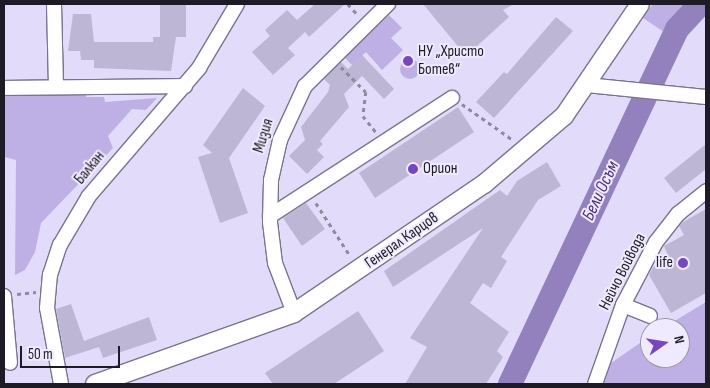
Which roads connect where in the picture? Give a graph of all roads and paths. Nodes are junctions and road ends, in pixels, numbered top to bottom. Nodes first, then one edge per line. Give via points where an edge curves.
1 (54, 4) edge
2 (237, 4) edge
3 (348, 4) edge
4 (388, 4) edge
5 (640, 4) edge
6 (366, 24) junction
7 (332, 57) junction
8 (586, 85) junction
9 (185, 86) junction
10 (56, 87) junction
11 (4, 88) edge
12 (706, 97) edge
13 (452, 98) joint
14 (384, 142) junction
15 (528, 151) junction
16 (308, 191) junction
17 (706, 191) edge
18 (270, 216) junction
19 (359, 270) junction
20 (47, 290) junction
21 (5, 296) edge
22 (623, 305) junction
23 (294, 313) junction
24 (650, 316) dead end
25 (10, 363) dead end
26 (61, 384) edge
27 (95, 384) edge
28 (595, 384) edge

1 - 10 street
2 - 9 street, Балкан
3 - 6 path
4 - 6 street, Мизия
5 - 8 main road, Генерал Карцов
6 - 7 street, Мизия
7 - 14 path via 366,92 364,116
7 - 18 street, Мизия via 305,86 287,121 275,159
8 - 12 street
8 - 15 main road, Генерал Карцов via 564,116
9 - 10 street
9 - 20 street, Балкан via 77,212 60,244
10 - 11 street
13 - 14 street
13 - 15 path
14 - 16 street
15 - 19 main road, Генерал Карцов
16 - 18 street
16 - 19 path
17 - 22 street, Нейчо Войвода via 678,214 656,242
18 - 23 street, Мизия via 275,263
19 - 23 main road, Генерал Карцов
20 - 21 path
20 - 26 street, Балкан via 50,344
21 - 25 street
22 - 24 street
22 - 28 street, Нейчо Войвода
23 - 27 main road, Генерал Карцов

